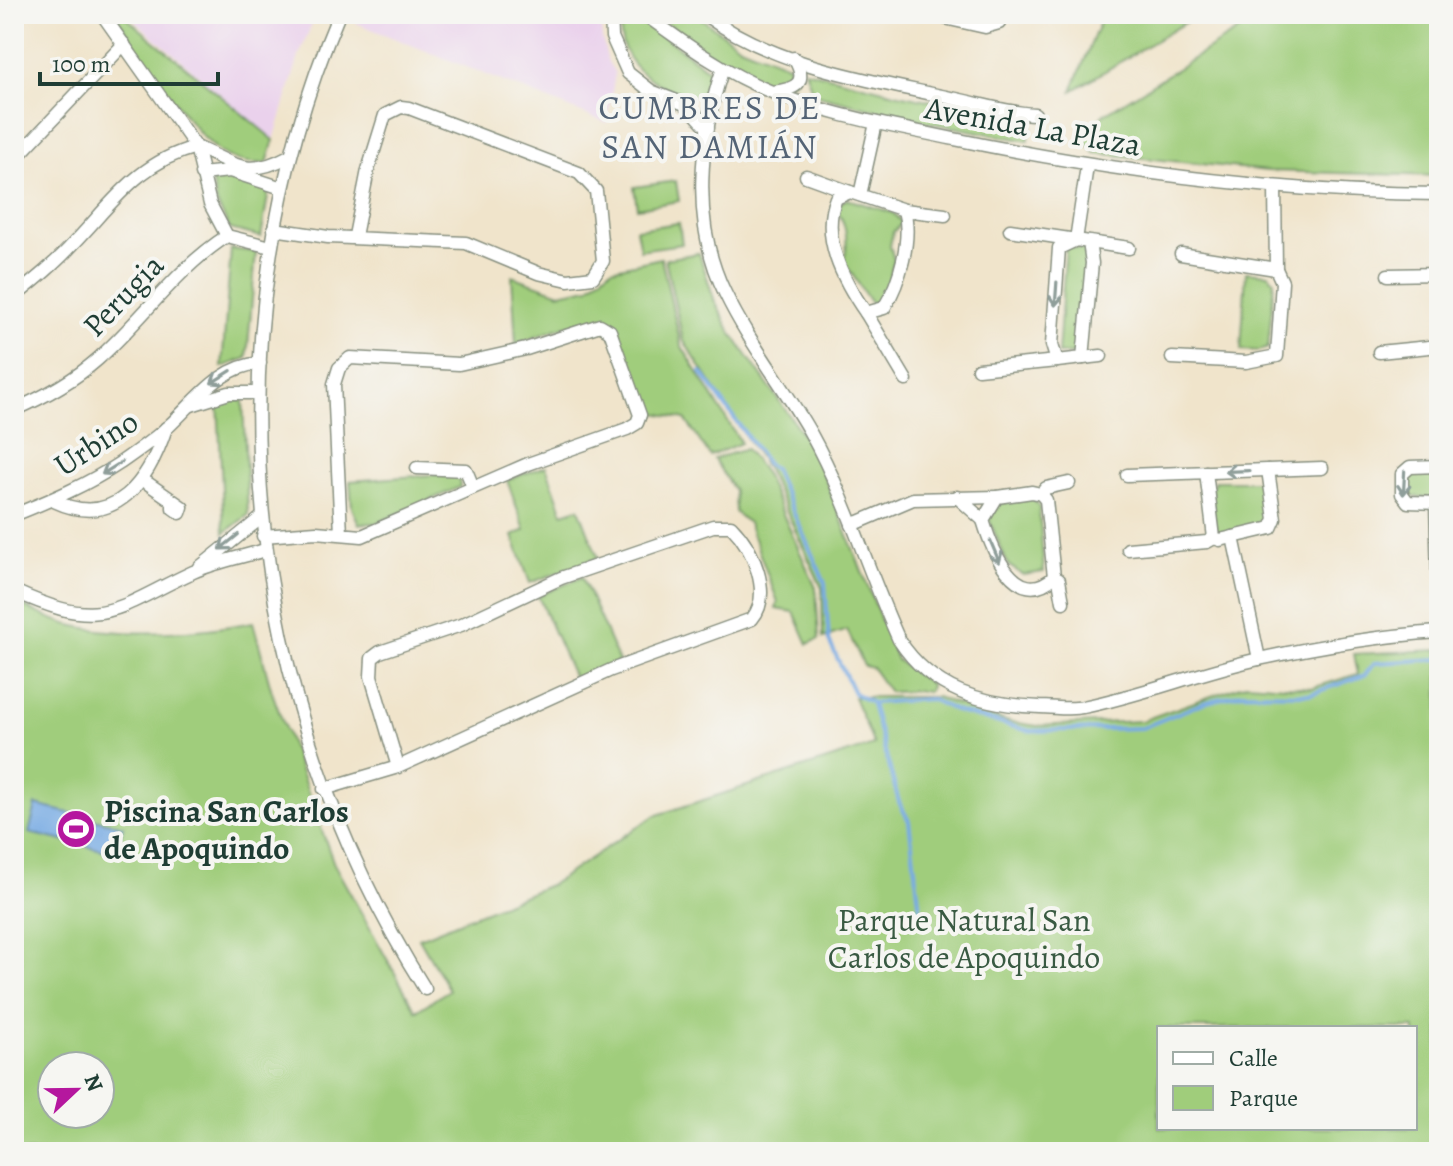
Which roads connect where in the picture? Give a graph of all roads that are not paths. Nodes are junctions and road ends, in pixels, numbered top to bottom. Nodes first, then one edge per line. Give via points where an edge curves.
1 (102, 14) edge
2 (339, 14) edge
3 (611, 14) edge
4 (644, 14) edge
5 (704, 14) edge
6 (927, 14) edge
7 (1005, 14) edge
8 (124, 44) junction
9 (794, 58) junction
10 (723, 68) junction
11 (802, 77) junction
12 (771, 92) junction
13 (715, 96) junction
14 (687, 105) junction
15 (815, 105) junction
16 (1035, 114) dead end
17 (876, 123) junction
18 (708, 128) junction
19 (196, 147) junction
20 (289, 156) junction
21 (14, 160) edge
22 (1087, 166) junction
23 (201, 174) junction
24 (806, 176) dead end
25 (1275, 187) junction
26 (282, 188) junction
27 (855, 193) junction
28 (1439, 194) edge
29 (904, 210) junction
30 (945, 215) dead end
31 (274, 229) junction
32 (1010, 230) dead end
33 (227, 236) junction
34 (355, 236) junction
35 (1083, 241) junction
36 (271, 247) junction
37 (1129, 248) dead end
38 (1181, 254) dead end
39 (1276, 269) junction
40 (1439, 274) edge
41 (1388, 275) dead end
42 (14, 297) edge
43 (866, 313) junction
44 (1439, 346) edge
45 (1379, 352) dead end
46 (1101, 356) dead end
47 (1083, 358) junction
48 (1172, 358) dead end
49 (1057, 361) junction
50 (260, 363) junction
51 (978, 369) dead end
52 (906, 380) dead end
53 (258, 393) junction
54 (191, 405) junction
55 (14, 410) edge
56 (166, 428) junction
57 (1439, 466) edge
58 (417, 468) dead end
59 (1322, 468) dead end
60 (1268, 470) junction
61 (1206, 472) junction
62 (1127, 475) dead end
63 (143, 480) junction
64 (1069, 483) dead end
65 (473, 487) junction
66 (1041, 494) junction
67 (957, 497) junction
68 (997, 497) junction
69 (54, 501) junction
70 (173, 503) dead end
71 (1438, 503) edge
72 (14, 515) edge
73 (262, 517) junction
74 (983, 520) junction
75 (852, 525) junction
76 (341, 534) junction
77 (263, 536) junction
78 (1233, 537) junction
79 (1214, 538) junction
80 (1128, 549) dead end
81 (265, 550) junction
82 (197, 570) junction
83 (1054, 577) junction
84 (14, 591) edge
85 (1063, 602) dead end
86 (1439, 617) edge
87 (1439, 632) edge
88 (1259, 659) junction
89 (398, 767) junction
90 (324, 789) junction
91 (425, 989) dead end

1 - 8 street
2 - 20 street
3 - 14 street via 612,37 628,73 651,91
4 - 10 street, Avenida La Plaza
5 - 9 street, Avenida La Plaza via 751,44
6 - 7 street via 985,27 999,23
8 - 19 street
8 - 21 street
9 - 11 street
9 - 16 street, Avenida La Plaza via 872,81
10 - 12 street, Avenida La Plaza
10 - 13 street
11 - 12 street via 795,88
11 - 15 street
12 - 15 street, Avenida La Plaza
13 - 14 street
13 - 18 street
14 - 18 street
15 - 17 street, Avenida La Plaza
17 - 22 street, Avenida La Plaza
17 - 27 street
18 - 75 street via 703,213 718,277 810,432
19 - 20 street via 258,170
19 - 23 street
19 - 42 street via 160,160 130,179 57,261
20 - 26 street
22 - 25 street, Avenida La Plaza
22 - 35 street
23 - 26 street via 230,171
23 - 33 street
24 - 27 street
25 - 28 street, Avenida La Plaza
25 - 39 street
26 - 31 street
27 - 29 street
27 - 43 street via 836,198 829,216 834,252
29 - 30 street
29 - 43 street via 909,228 891,296 884,308
31 - 34 street
31 - 36 street
32 - 35 street
33 - 36 street
33 - 55 street, Perugia via 195,257 97,360 46,396
34 - 34 street via 385,115 401,107 590,181 596,191 603,261 593,277 568,280 466,243
35 - 37 street
35 - 47 street via 1092,263
35 -> 49 street via 1059,248 1052,345
36 - 50 street
38 - 39 street
39 - 48 street via 1282,282 1277,356 1246,362
40 - 41 street
43 - 52 street
44 - 45 street
46 - 47 street
47 - 49 street
49 - 51 street
50 - 53 street
50 -> 54 street, Urbino via 242,365 220,377
53 - 54 street, Urbino via 229,393
53 - 73 street
54 - 56 street, Urbino
56 - 63 street, Urbino
56 -> 69 street, Urbino via 106,472
57 -> 71 street via 1410,467 1402,474 1405,499
58 - 65 street via 466,470
59 - 60 street
60 -> 61 street
60 - 78 street via 1275,519 1271,528
61 - 62 street
61 - 79 street
63 - 69 street, Urbino via 122,499 98,507
63 - 70 street
64 - 66 street
65 - 76 street via 362,536
65 - 76 street via 637,423 640,415 610,331 600,325 459,364 350,358 339,368 334,384
66 - 68 street
66 - 83 street via 1046,500
67 - 68 street
67 - 74 street
67 - 75 street via 913,499
68 - 74 street
69 - 72 street, Urbino
71 - 86 street
73 - 77 street
73 -> 82 street
74 -> 83 street via 999,561 1012,578 1032,584
75 - 88 street via 910,657 968,696 999,705 1079,708
76 - 77 street
77 - 81 street
78 - 79 street
78 - 88 street
79 - 80 street
81 - 82 street
81 - 90 street via 289,680
82 - 84 street via 108,613 60,610
83 - 85 street
87 - 88 street via 1379,636
89 - 89 street via 611,670 752,619 764,593 743,537 731,526 713,526 561,578 461,625 380,652 372,658 371,676
89 - 90 street
90 - 91 street via 375,903

